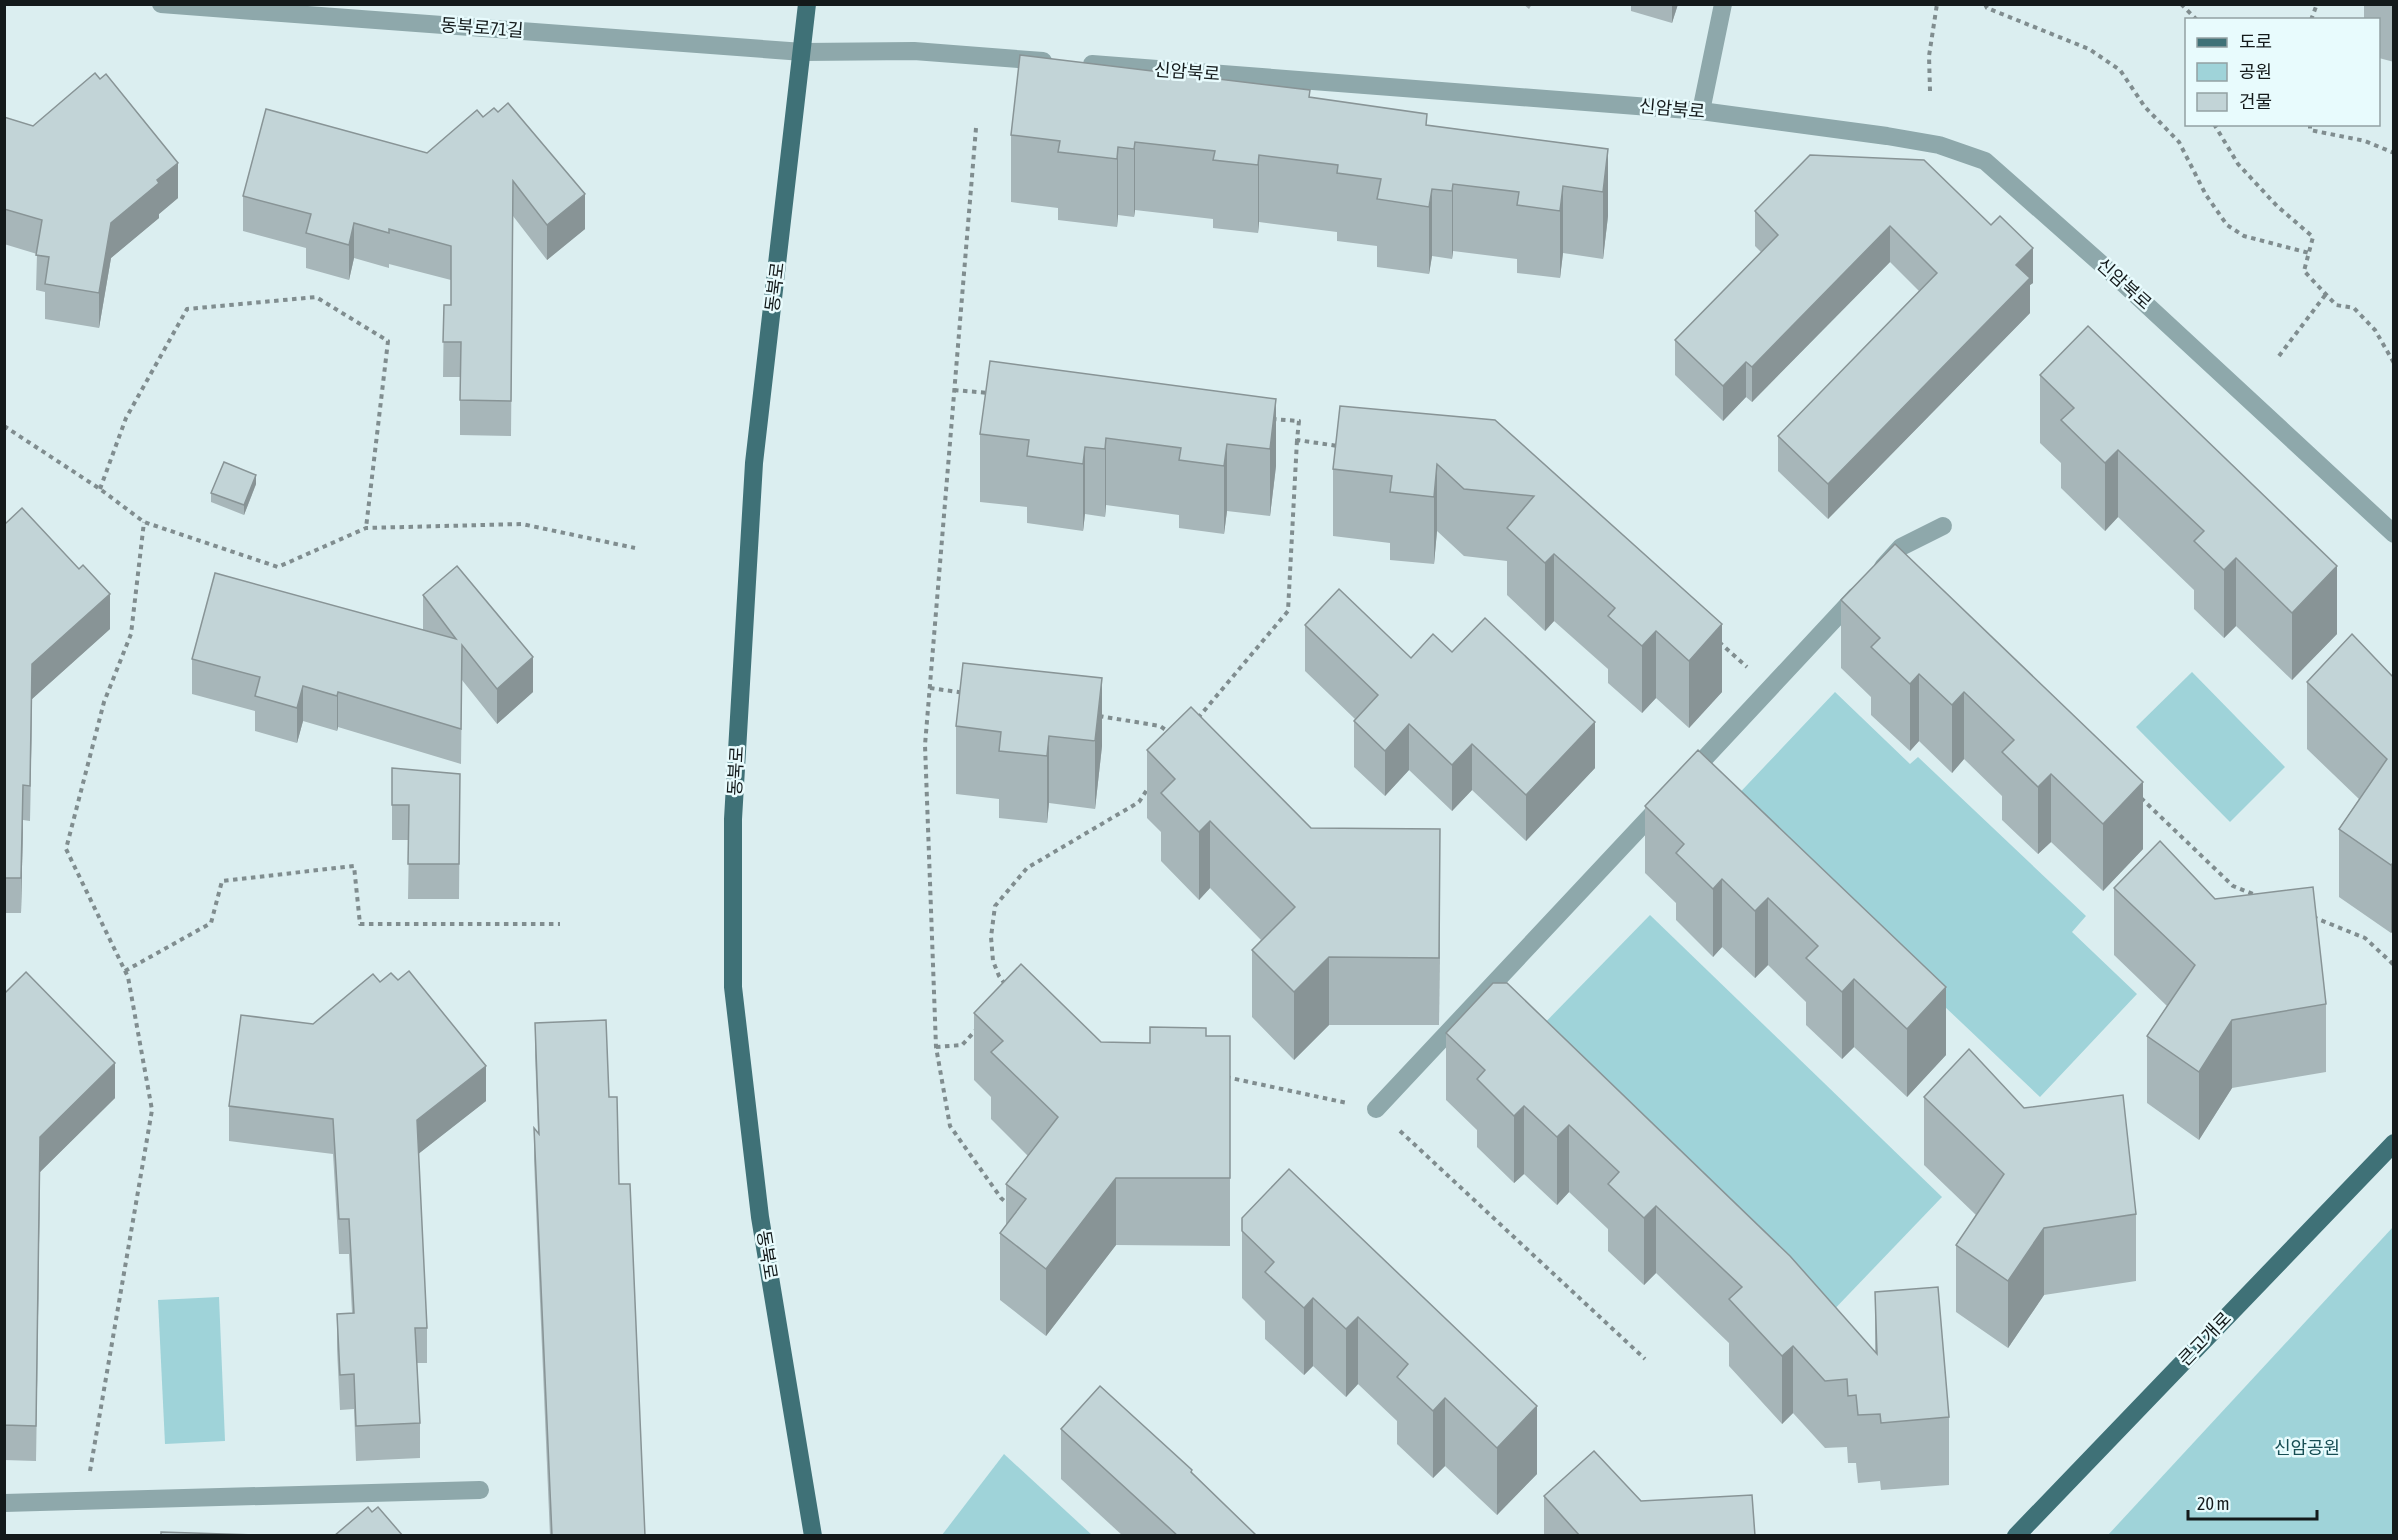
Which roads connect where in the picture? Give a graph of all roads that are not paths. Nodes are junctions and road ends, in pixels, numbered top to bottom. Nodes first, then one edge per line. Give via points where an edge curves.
1 (161, 4) edge
2 (807, 4) edge
3 (1723, 4) edge
4 (802, 52) junction
5 (1056, 62) edge
6 (1080, 63) edge
7 (1701, 111) junction
8 (1942, 526) dead end
9 (2394, 534) edge
10 (1376, 1109) road end
11 (2394, 1143) edge
12 (480, 1490) dead end
13 (4, 1503) edge
14 (813, 1536) edge
15 (2016, 1536) edge

1 - 4 street, 동북로71길
2 - 4 main road, 동북로
3 - 7 street
4 - 5 street via 914,51
4 - 14 main road, 동북로 via 754,463 733,819 733,987 760,1216
6 - 7 street, 신암북로
7 - 9 street, 신암북로 via 1939,145 1985,161
8 - 10 street via 1901,547
11 - 15 main road, 큰고개로
12 - 13 street

